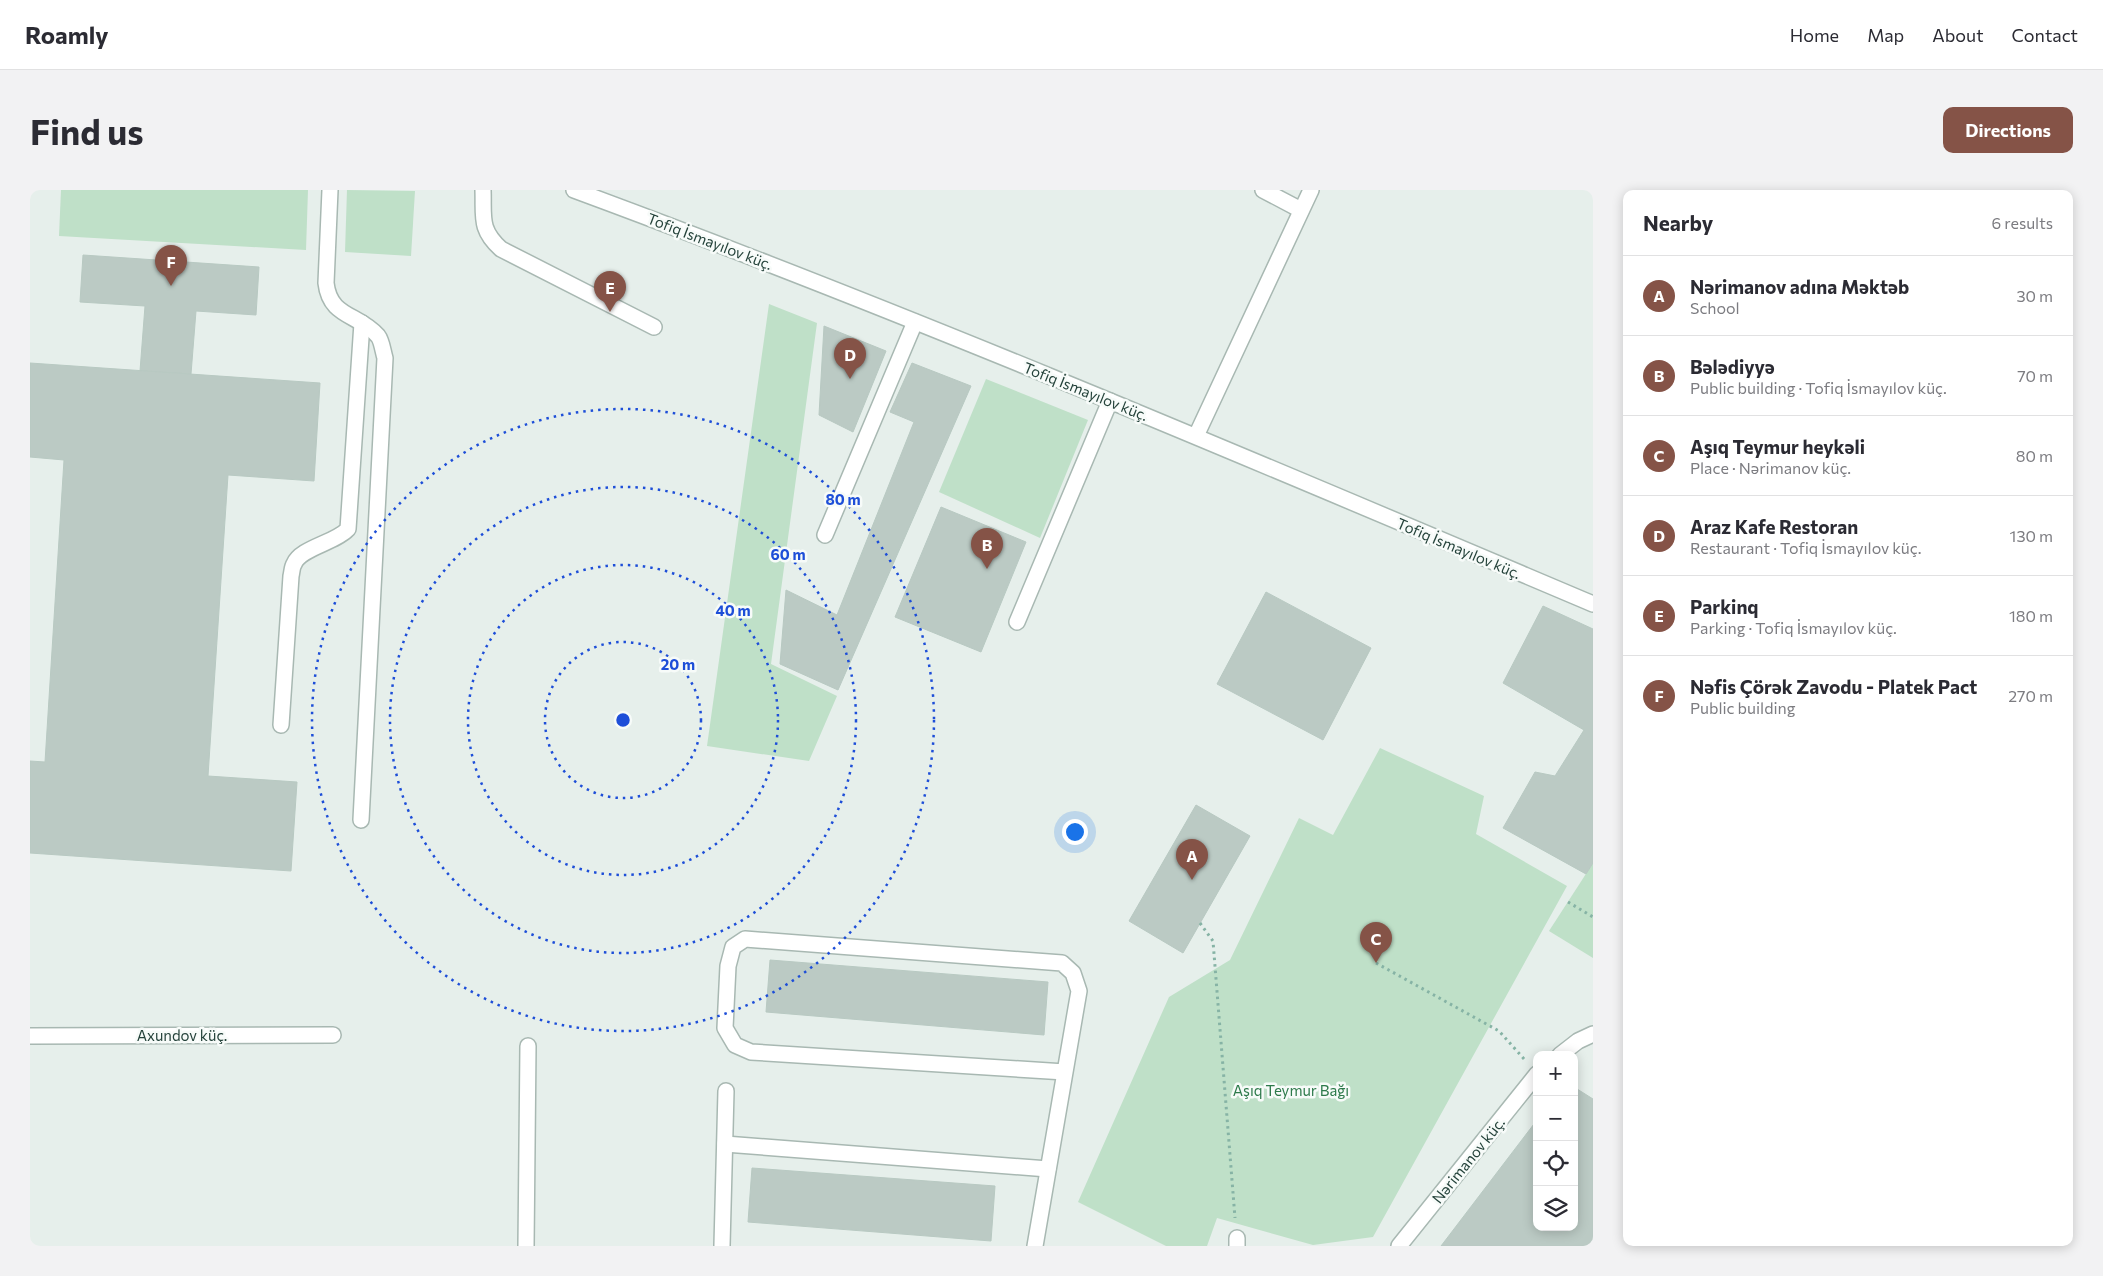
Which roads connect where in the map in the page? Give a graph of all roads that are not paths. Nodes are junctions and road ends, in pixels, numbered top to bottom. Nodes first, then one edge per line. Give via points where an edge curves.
1 (330, 190) edge
2 (484, 190) edge
3 (574, 190) edge
4 (1263, 190) edge
5 (1311, 190) edge
6 (1301, 210) junction
7 (915, 322) junction
8 (362, 323) junction
9 (654, 327) dead end
10 (1110, 401) junction
11 (1196, 436) junction
12 (825, 535) dead end
13 (1593, 604) edge
14 (1017, 622) dead end
15 (280, 725) dead end
16 (361, 820) dead end
17 (333, 1034) dead end
18 (1593, 1034) edge
19 (30, 1036) edge
20 (528, 1046) dead end
21 (1565, 1051) edge
22 (1533, 1071) edge
23 (1065, 1072) junction
24 (726, 1091) dead end
25 (725, 1144) junction
26 (1048, 1169) junction
27 (722, 1245) dead end
28 (526, 1246) edge
29 (1035, 1246) edge
30 (1399, 1246) edge

1 - 8 street via 327,297 334,306
2 - 9 street via 485,229 500,249
3 - 7 street, Tofiq İsmayılov küç.
4 - 6 street
5 - 6 street
6 - 11 street
7 - 10 street, Tofiq İsmayılov küç.
7 - 12 street
8 - 15 street via 348,529 303,553 294,562
8 - 16 street via 379,337 385,358
10 - 11 street, Tofiq İsmayılov küç.
10 - 14 street
11 - 13 street, Tofiq İsmayılov küç.
17 - 19 street, Axundov küç.
18 - 21 street
20 - 28 street
22 - 30 street, Nərimanov küç.
23 - 23 street via 1079,991 1073,973 1062,963 745,939 733,947 728,966 725,1028 735,1045 751,1052
23 - 26 street
24 - 25 street
25 - 26 street
25 - 27 street
26 - 29 street

